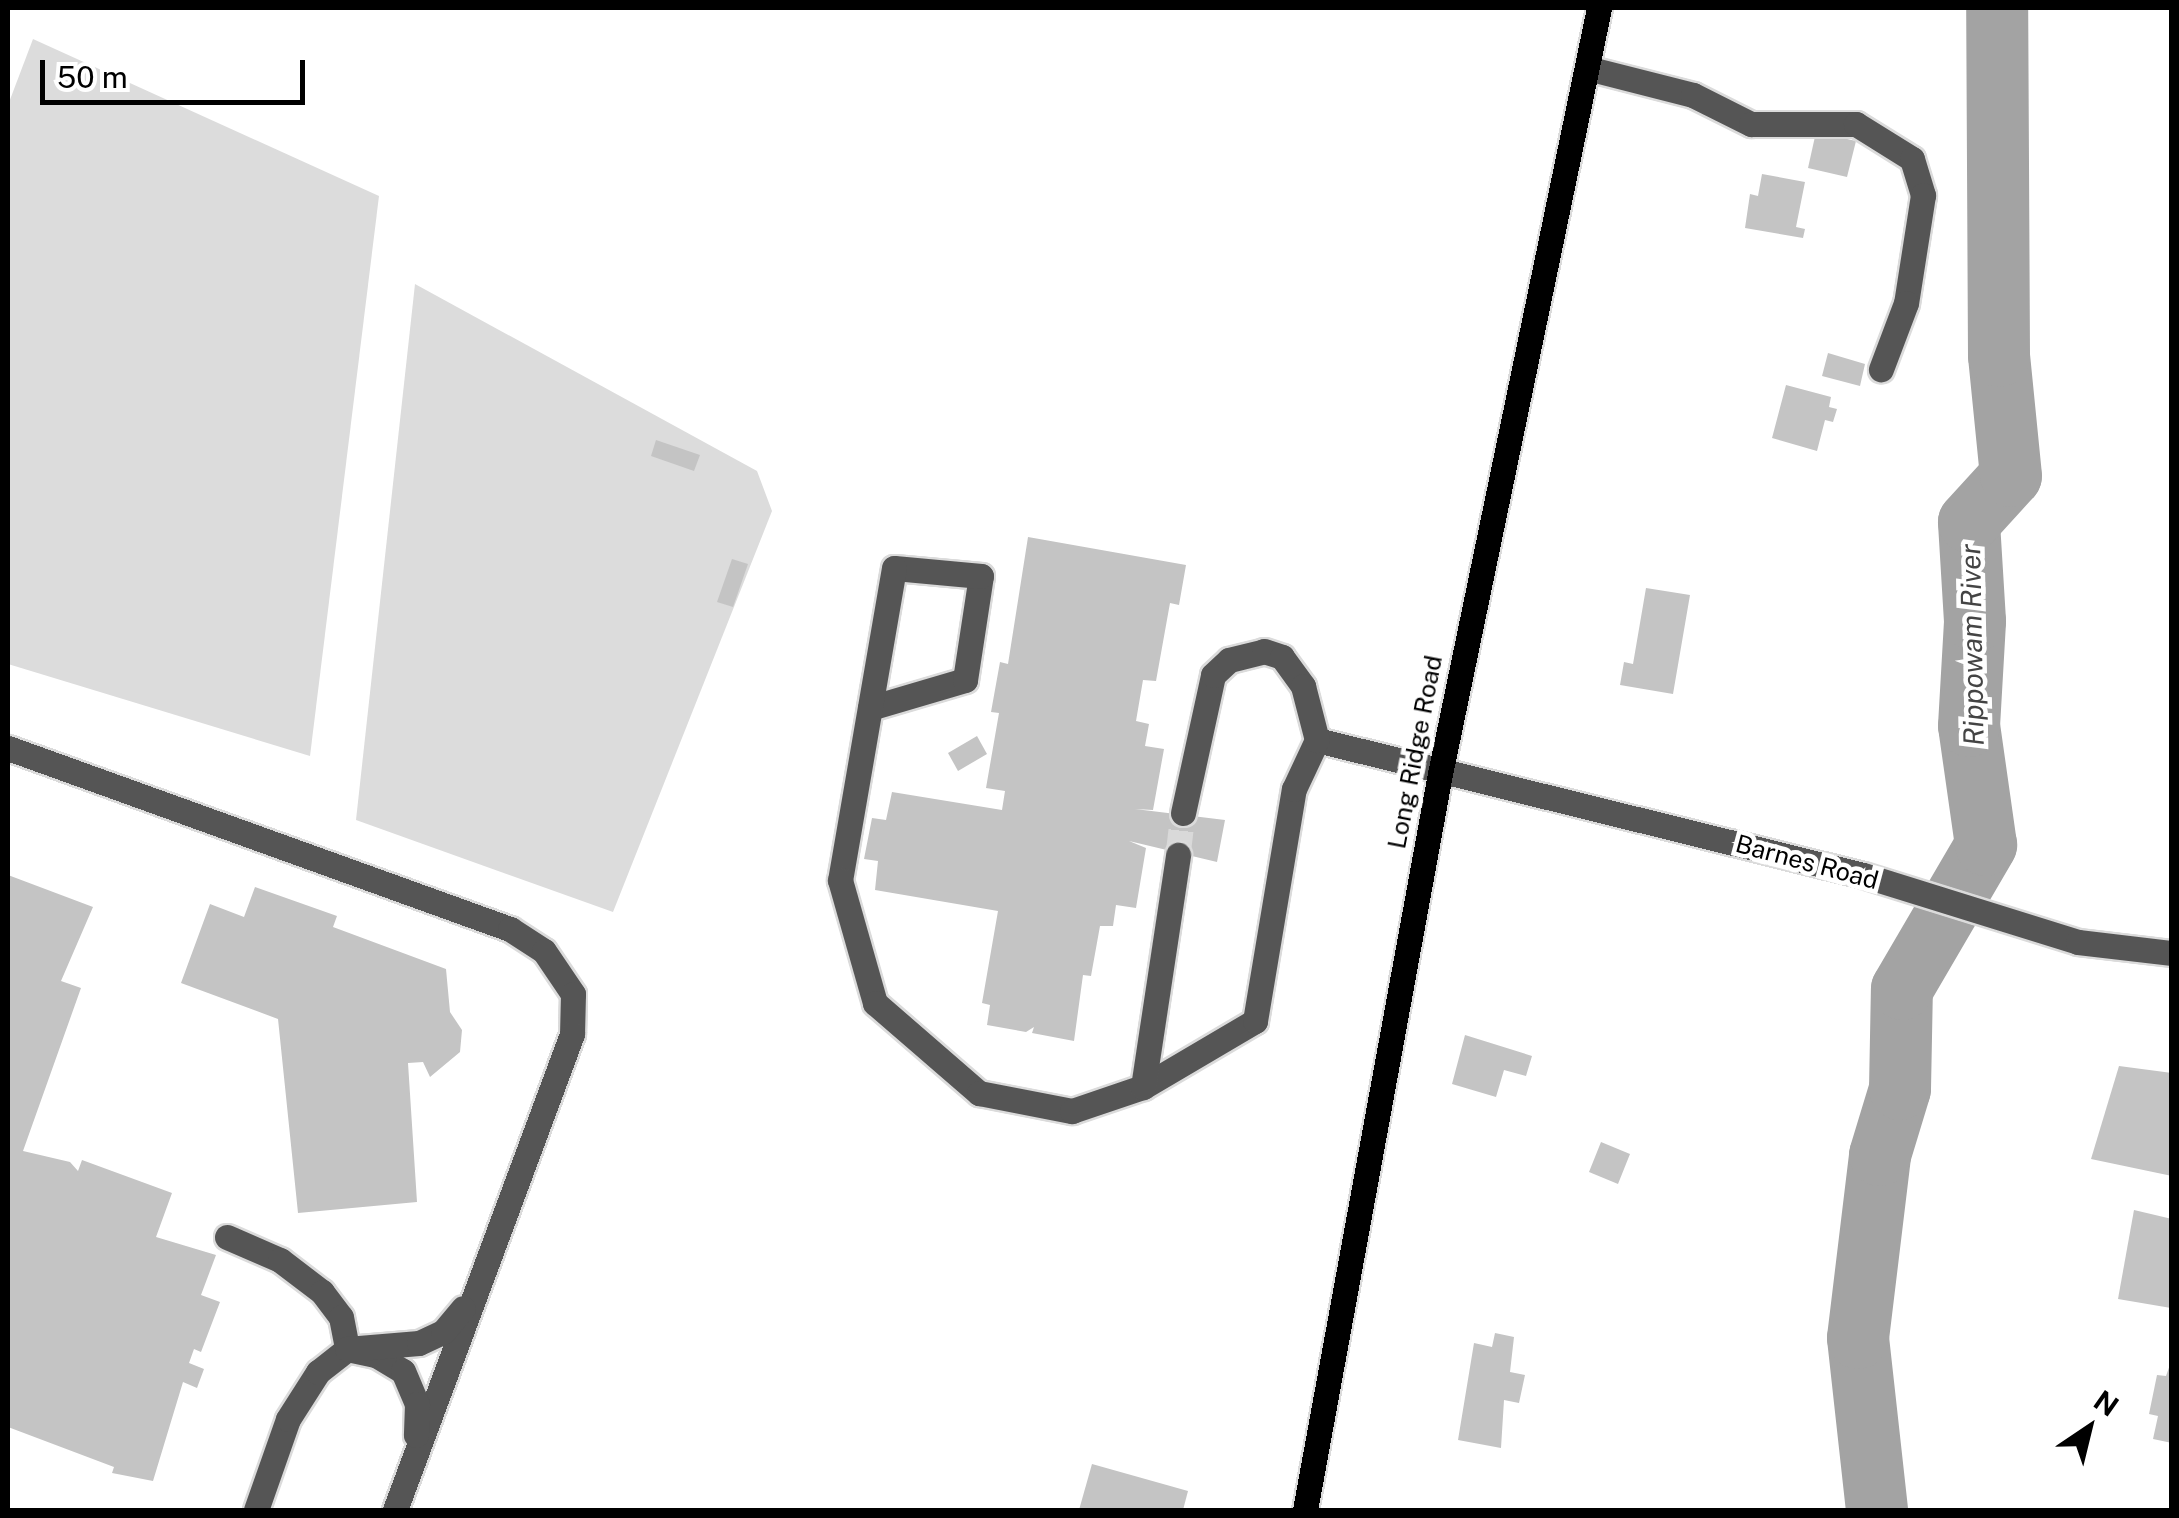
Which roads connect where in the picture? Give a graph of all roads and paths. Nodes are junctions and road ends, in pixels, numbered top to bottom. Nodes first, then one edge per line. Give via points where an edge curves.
1 (1599, 8) edge
2 (1612, 8) edge
3 (1593, 38) junction
4 (1587, 68) junction
5 (1880, 369) dead end
6 (870, 708) junction
7 (1316, 740) junction
8 (8, 748) edge
9 (1440, 774) junction
10 (1184, 813) tunnel mouth
11 (1178, 855) tunnel mouth
12 (2172, 952) edge
13 (1143, 1087) junction
14 (228, 1237) dead end
15 (476, 1293) junction
16 (347, 1349) junction
17 (416, 1454) junction
18 (256, 1510) edge
19 (394, 1510) edge
20 (1305, 1510) edge

1 - 3 main road, Long Ridge Road
2 - 3 street
3 - 4 main road, Long Ridge Road
4 - 5 street via 1693,95 1751,124 1856,124 1912,159 1922,196 1906,302
4 - 9 main road, Long Ridge Road
6 - 6 street via 894,568 980,576 965,680
6 - 13 street via 840,880 874,1003 980,1094 1072,1111
7 - 9 street, Barnes Road
7 - 10 street via 1303,686 1282,657 1264,651 1229,660 1213,675
7 - 13 street via 1294,789 1256,1021
8 - 15 street via 510,929 544,952 573,994 572,1034
9 - 12 street, Barnes Road via 1623,812 2056,936
9 - 20 main road, Long Ridge Road
11 - 13 street
14 - 16 street via 280,1260 322,1292 341,1317
15 - 16 street via 443,1332 420,1343
15 - 17 street
16 - 17 street via 376,1355 403,1371 418,1404
16 - 18 street via 318,1372 288,1419
17 - 19 street

